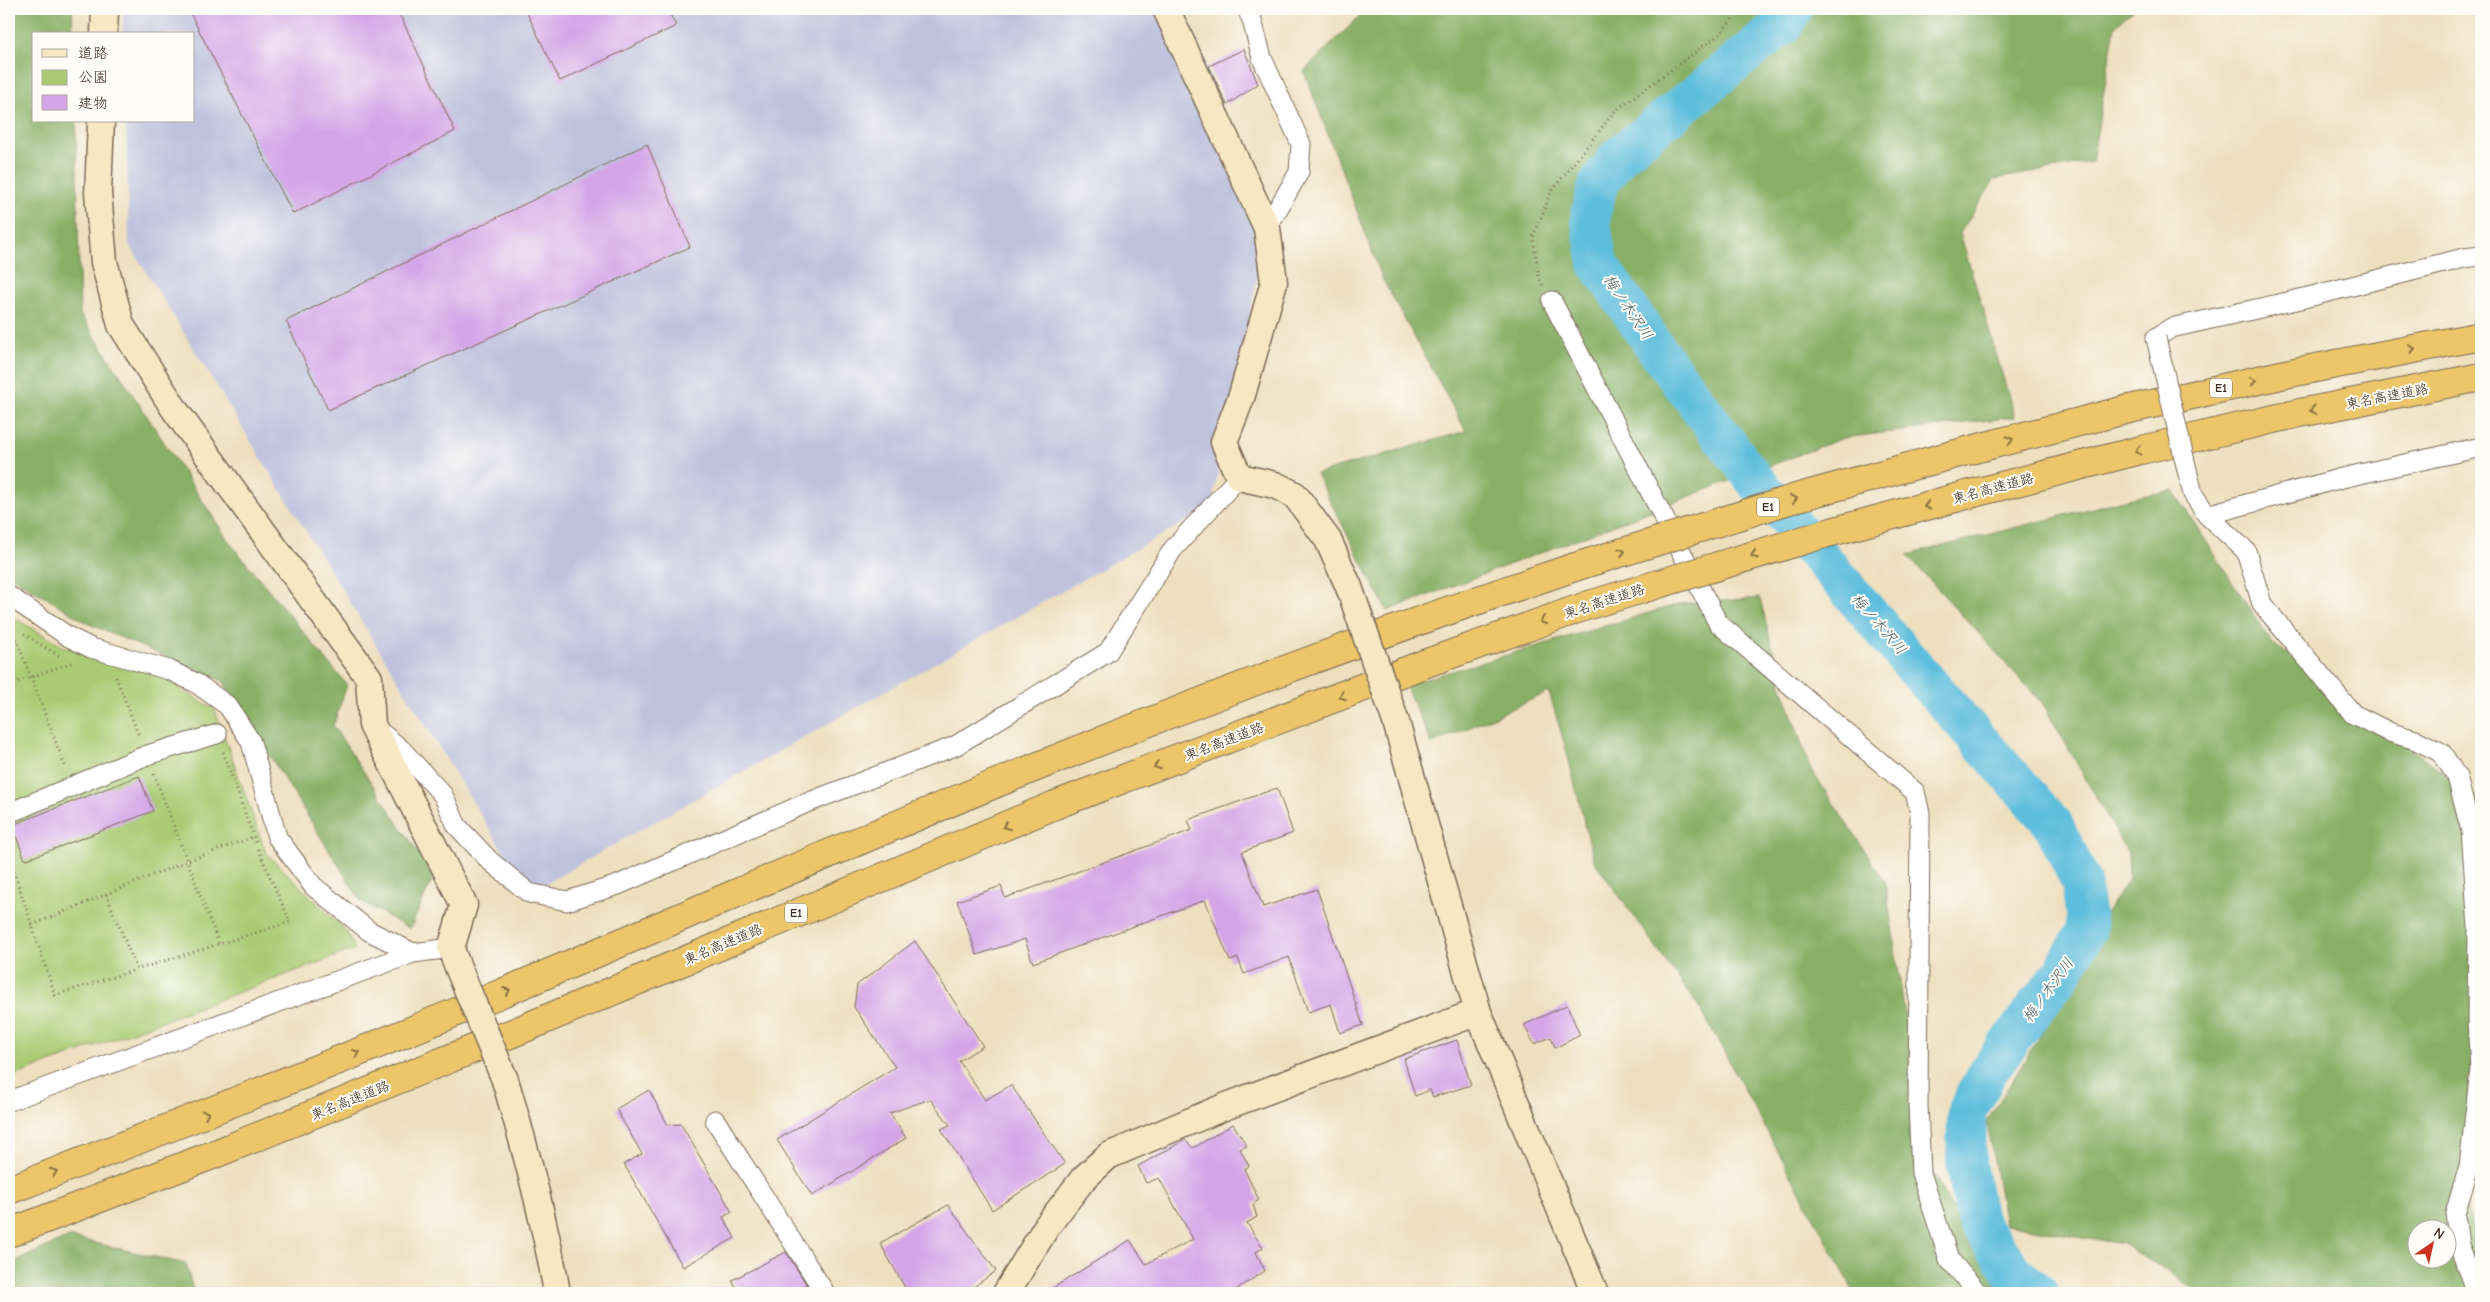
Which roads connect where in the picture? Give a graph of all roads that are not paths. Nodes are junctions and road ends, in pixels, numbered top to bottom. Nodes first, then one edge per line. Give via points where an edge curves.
1 (105, 9) edge
2 (1166, 9) edge
3 (1249, 10) edge
4 (104, 32) edge
5 (101, 122) edge
6 (1267, 228) junction
7 (2481, 256) edge
8 (1552, 301) road end
9 (2481, 336) edge
10 (2481, 377) edge
11 (2481, 447) edge
12 (1239, 477) junction
13 (2207, 515) junction
14 (9, 596) edge
15 (372, 725) junction
16 (217, 734) road end
17 (9, 813) edge
18 (413, 953) junction
19 (453, 954) junction
20 (1478, 1012) junction
21 (9, 1101) edge
22 (715, 1120) dead end
23 (9, 1190) edge
24 (9, 1233) edge
25 (557, 1293) edge
26 (825, 1293) edge
27 (1006, 1293) edge
28 (1595, 1293) edge
29 (1978, 1293) edge
30 (2476, 1293) edge

1 - 4 street
2 - 6 street
3 - 6 street via 1262,58 1300,144 1300,172
5 - 15 street via 98,193 104,262 121,325 175,410 369,678
6 - 12 street via 1274,282 1242,395 1224,442
7 - 13 street, bridge via 2171,328 2156,338 2193,494
8 - 29 street via 1718,624 1915,792 1920,813 1918,1106 1921,1173 1949,1259
23 -> 9 highway, E1, bridge via 496,996 1052,760 1401,625 1575,566 1800,497 1963,452 2124,410 2290,373
10 -> 24 highway, 東名高速道路 / E1, bridge via 2282,417 2141,450 1824,534 1589,605 1424,664 1055,805 520,1030 215,1154
11 - 13 street via 2342,478
12 - 15 street via 1173,549 1108,652 955,746 804,804 618,886 567,901 529,893 490,861 457,826 443,795 401,749
12 - 20 street, bridge via 1275,485 1295,495 1328,540 1349,587 1396,722
13 - 30 street via 2246,551 2262,604 2353,714 2442,753 2457,777 2471,830 2478,928 2480,1070 2468,1166 2455,1214 2459,1245
14 - 18 street via 69,637 91,648 169,670 196,683 228,706 251,742 277,837 312,886 369,931
15 - 19 street via 464,905
16 - 17 street via 147,755
18 - 19 street
18 - 21 street
19 - 25 street, bridge via 505,1080 549,1243
20 - 27 street via 1224,1107 1108,1156 1083,1179 1047,1226
20 - 28 street
22 - 26 street

